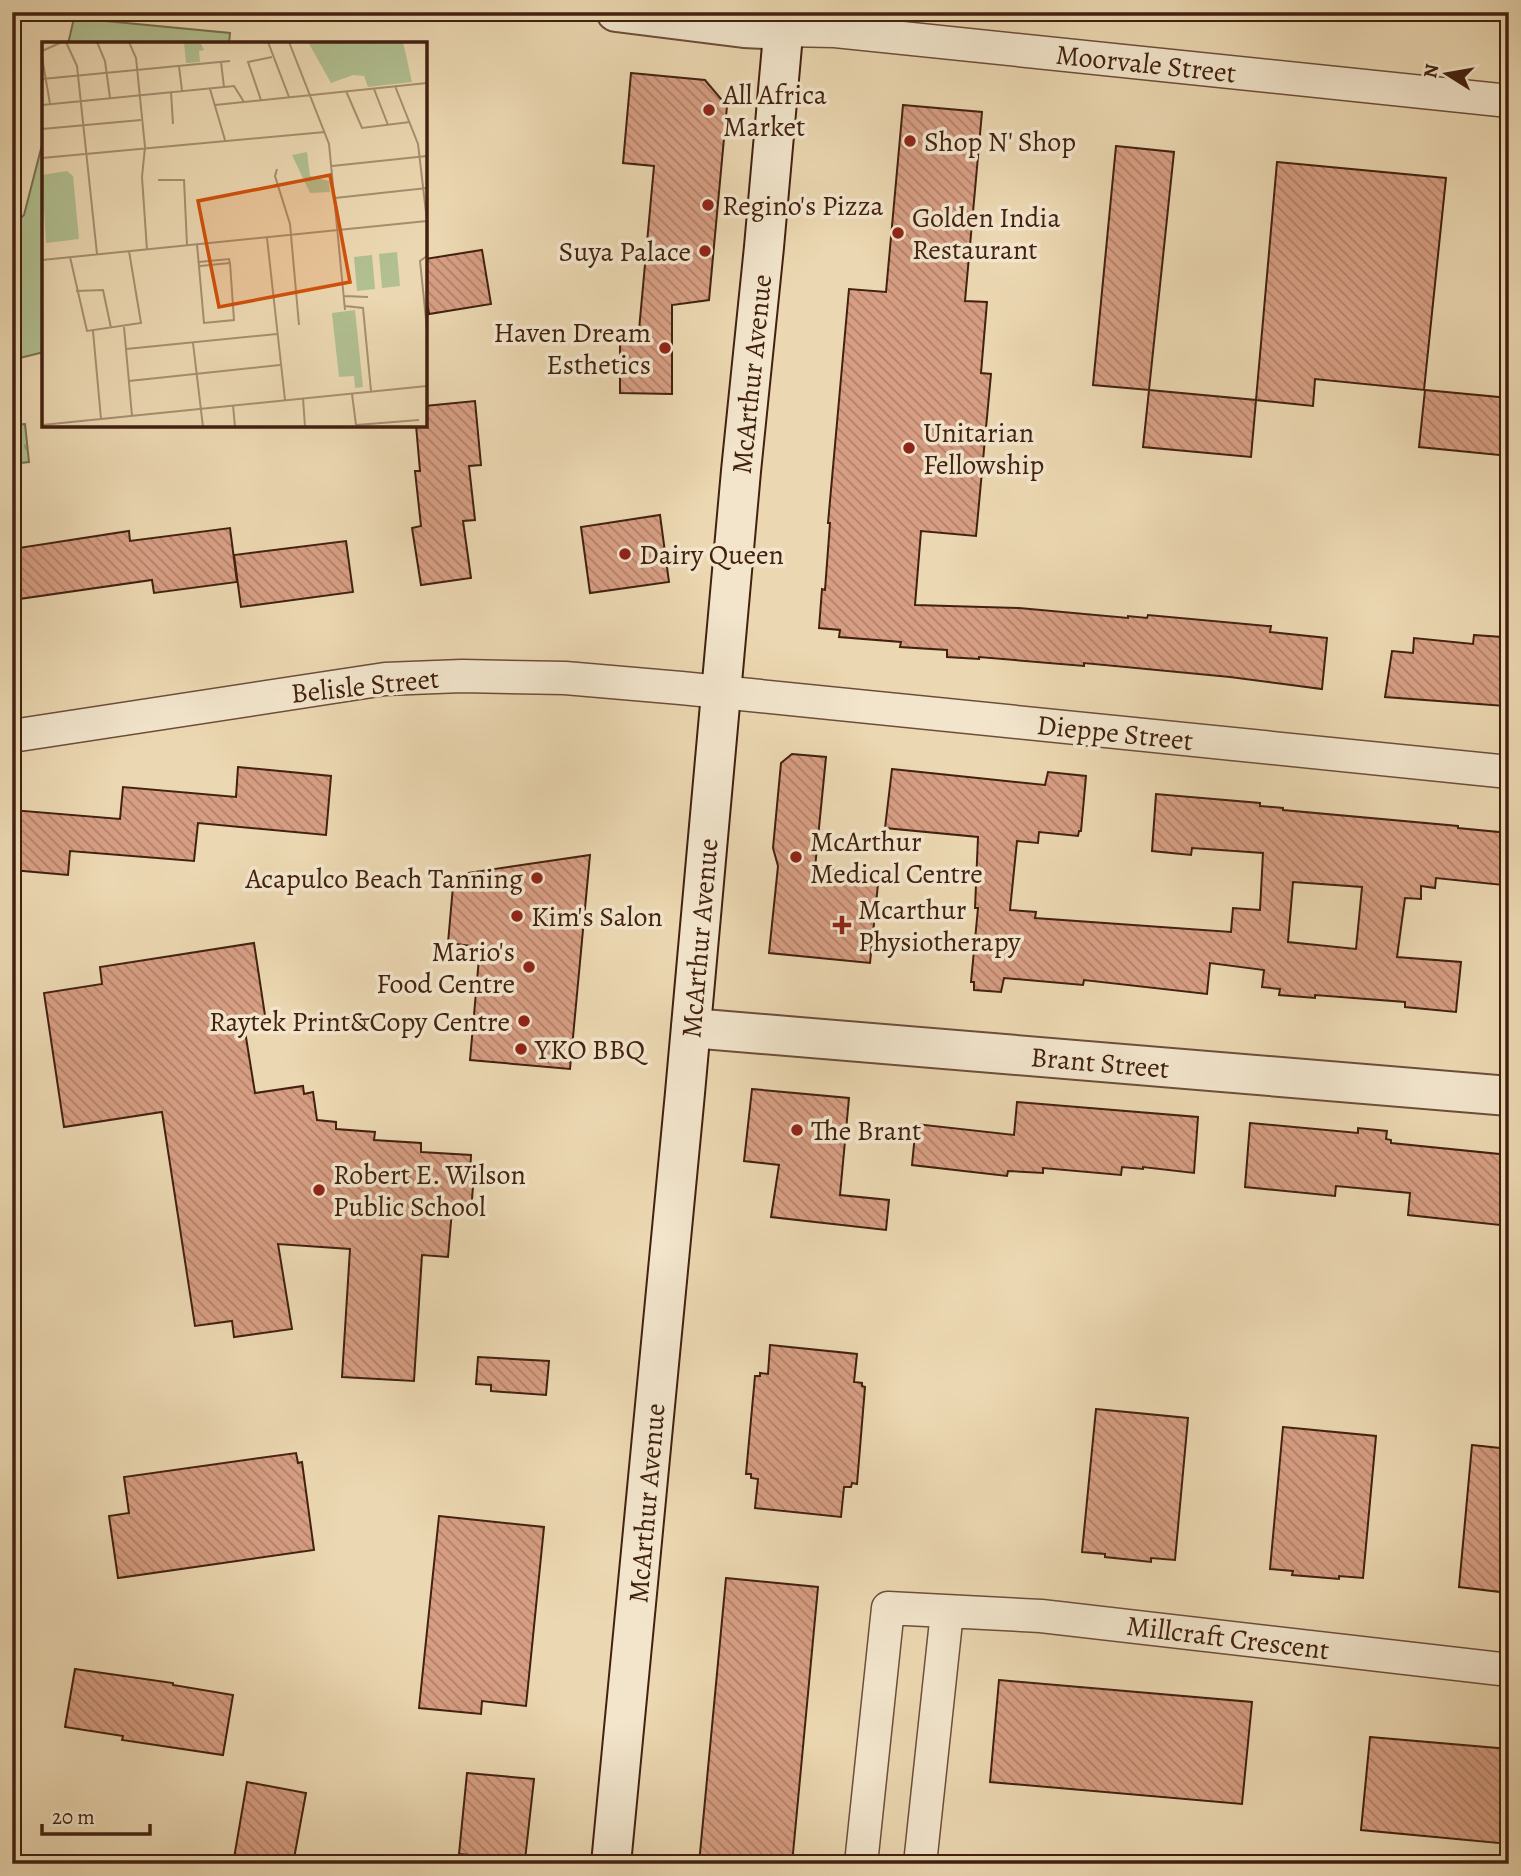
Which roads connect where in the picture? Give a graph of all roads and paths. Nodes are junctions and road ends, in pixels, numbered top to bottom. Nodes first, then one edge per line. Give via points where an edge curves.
1 (616, 12) edge
2 (784, 21) edge
3 (1509, 101) edge
4 (721, 693) junction
5 (12, 736) edge
6 (1509, 772) edge
7 (691, 1028) junction
8 (1509, 1096) edge
9 (947, 1612) junction
10 (1509, 1670) edge
11 (611, 1864) edge
12 (862, 1864) edge
13 (920, 1864) edge

1 - 2 main road via 733,27
2 - 3 street, Moorvale Street via 835,31
2 - 4 main road, McArthur Avenue
4 - 5 street, Belisle Street via 565,678 385,679
4 - 6 street, Dieppe Street
4 - 7 main road, McArthur Avenue
7 - 8 main road, Brant Street
7 - 11 main road, McArthur Avenue
9 - 10 street, Millcraft Crescent via 1041,1616
9 - 12 street, Millcraft Crescent via 888,1608
9 - 13 street

